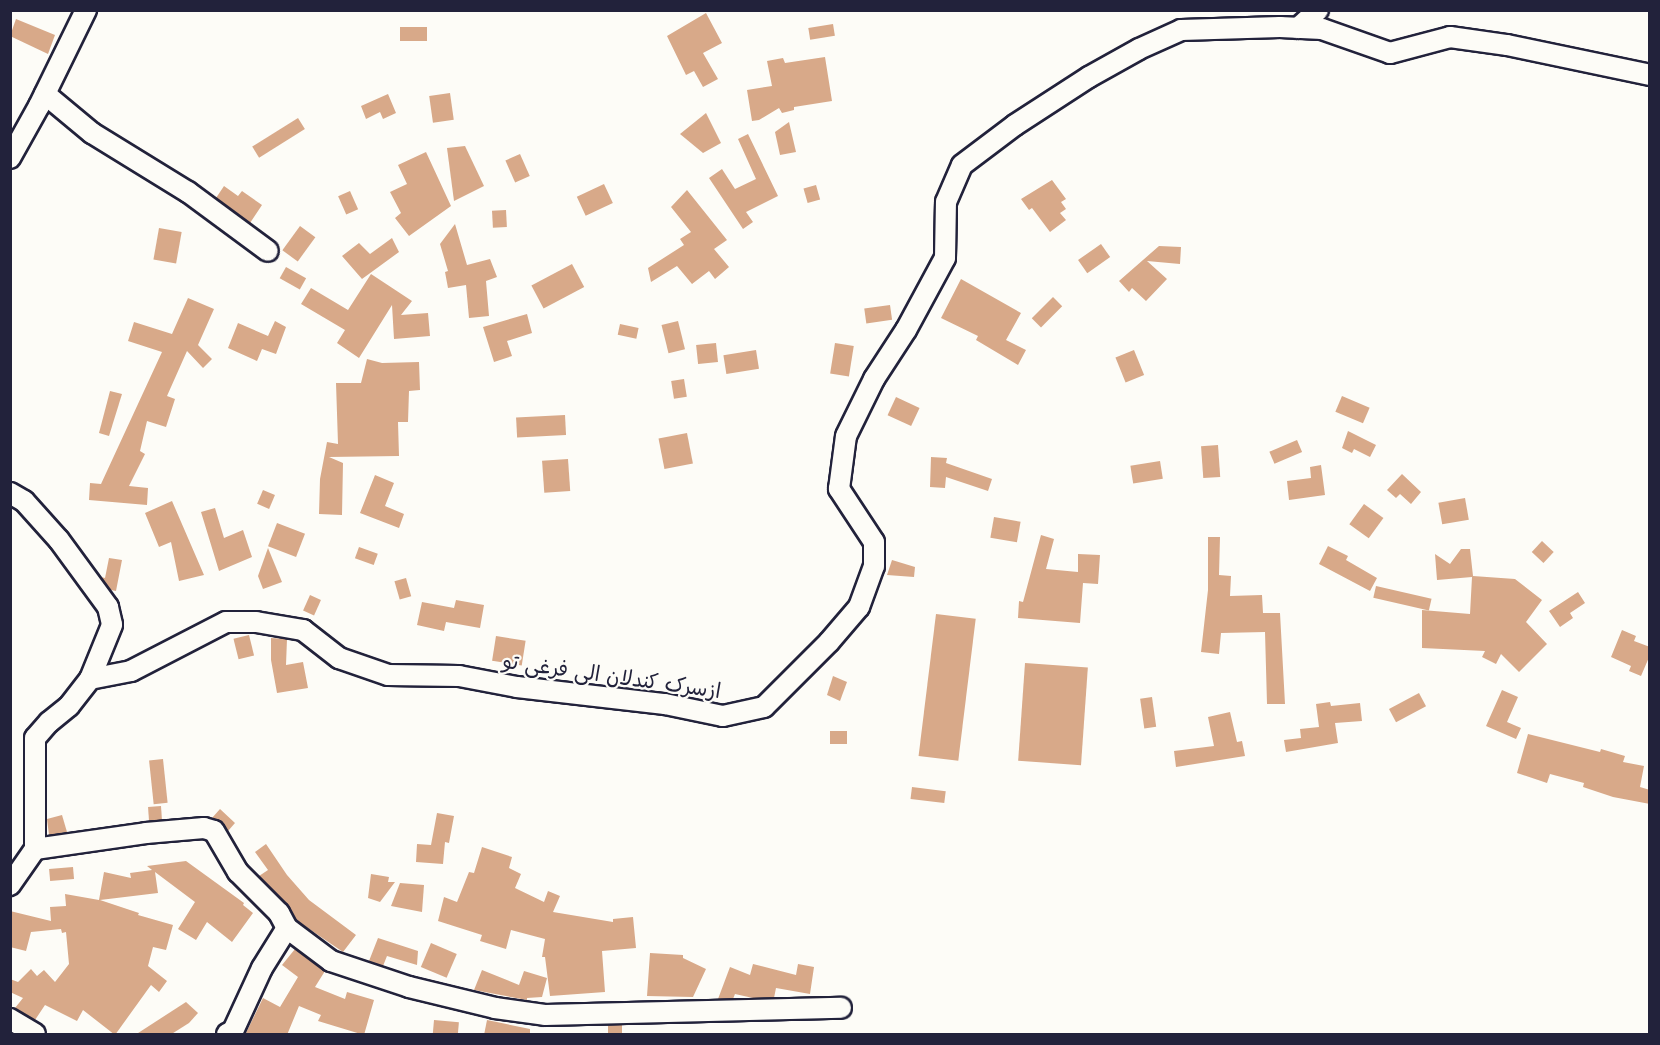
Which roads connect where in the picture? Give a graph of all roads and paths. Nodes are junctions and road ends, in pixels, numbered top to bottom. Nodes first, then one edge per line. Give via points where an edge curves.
1 (86, 10) edge
2 (1318, 10) edge
3 (1298, 28) junction
4 (1650, 75) edge
5 (45, 94) junction
6 (10, 158) edge
7 (268, 251) dead end
8 (10, 493) edge
9 (90, 679) junction
10 (35, 849) junction
11 (10, 885) edge
12 (286, 928) junction
13 (841, 1008) dead end
14 (10, 1019) edge
15 (35, 1035) edge
16 (227, 1035) edge

1 - 5 street
2 - 3 street
3 - 4 street, ازسرک کندلان الی فرغی تو via 1322,29 1390,53 1450,37
3 - 9 street, ازسرک کندلان الی فرغی تو via 1181,30 1089,77 962,165 946,202 945,258 874,379 846,436 839,489 874,542 874,566 859,606 764,707 723,716 665,704 517,687 459,676 388,675 339,658 303,630 256,622 226,622 131,671
5 - 6 street
5 - 7 street via 92,133 188,192
8 - 9 street via 24,501 59,540 108,607 112,625
9 - 10 street via 69,706 34,738
10 - 11 street
10 - 12 street via 146,833 204,828 214,831 238,872 279,913
12 - 13 street via 331,961 408,987 495,1008 545,1015
12 - 16 street via 262,968 233,1031
14 - 15 street

